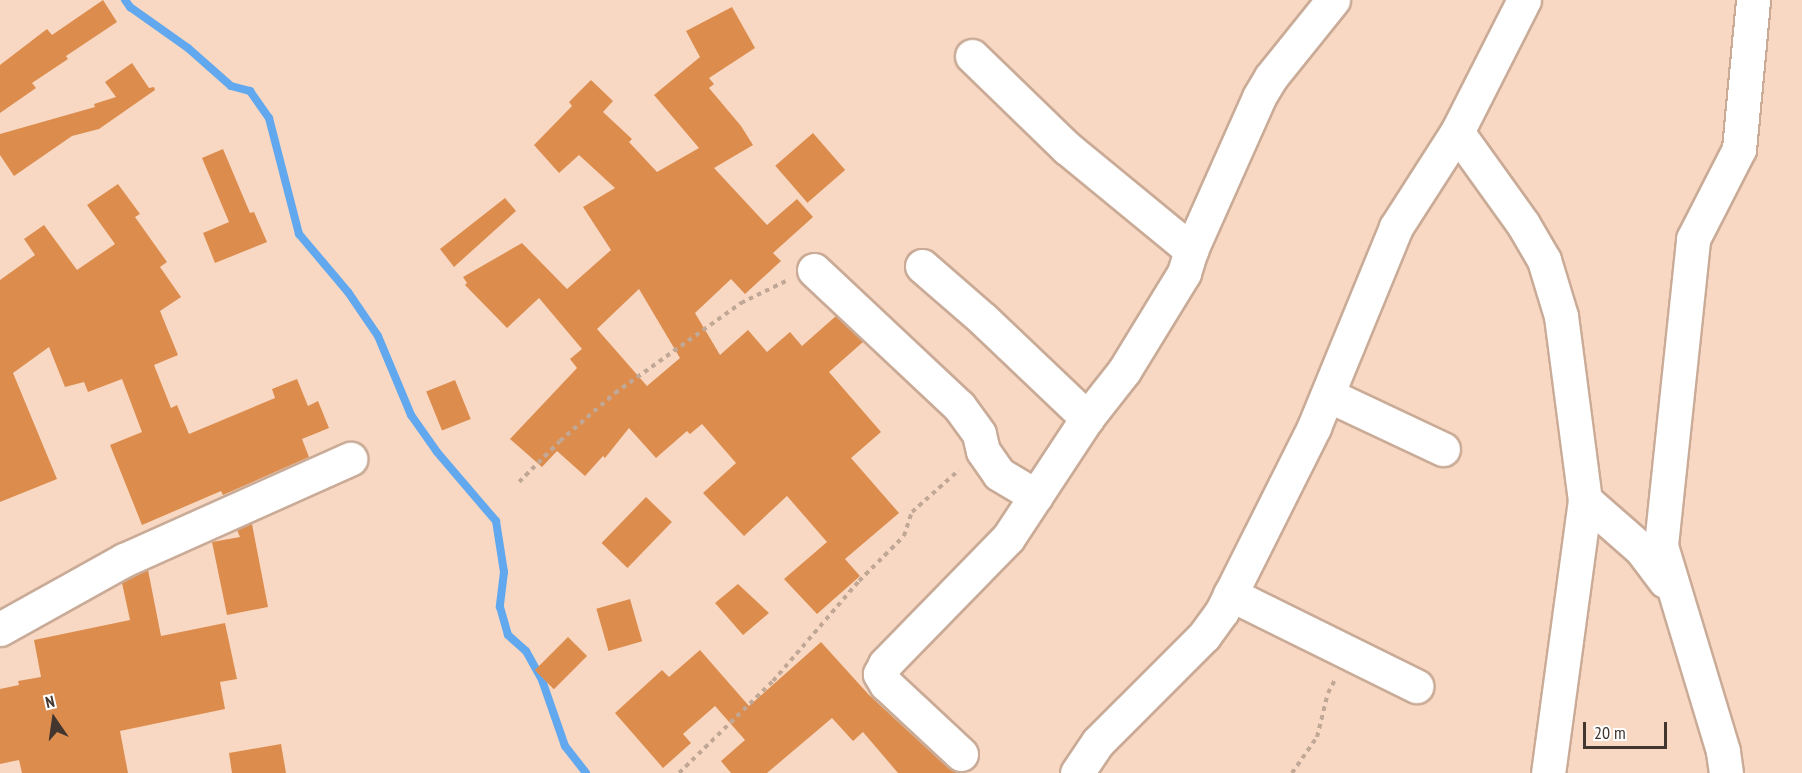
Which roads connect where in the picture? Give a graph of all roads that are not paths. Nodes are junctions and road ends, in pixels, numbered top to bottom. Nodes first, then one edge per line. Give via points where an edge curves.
1 (1333, 0) edge
2 (1524, 0) edge
3 (1753, 0) edge
4 (972, 56) dead end
5 (1457, 132) junction
6 (1191, 250) junction
7 (922, 266) dead end
8 (814, 270) road end
9 (1328, 395) junction
10 (1087, 418) junction
11 (1443, 449) dead end
12 (350, 459) dead end
13 (1036, 496) junction
14 (1585, 500) junction
15 (1230, 594) junction
16 (1675, 594) junction
17 (0, 629) edge
18 (1416, 686) dead end
19 (961, 754) dead end
20 (1077, 773) edge
21 (1548, 773) edge
22 (1725, 773) edge

1 - 6 street via 1259,97
2 - 5 street
3 - 16 street via 1739,149 1693,239 1661,545
4 - 6 street via 1067,148
5 - 9 street via 1396,227
5 - 14 street via 1544,260 1561,316
6 - 10 street via 1184,273 1124,371
7 - 10 street
8 - 13 street via 959,406 979,434 983,451 999,474
9 - 11 street
9 - 15 street
10 - 13 street
12 - 17 street via 124,560
13 - 19 street via 1008,538 885,664 880,674
14 - 16 street via 1641,549
14 - 21 street
15 - 18 street
15 - 20 street via 1204,636 1098,742
16 - 22 street via 1723,752

